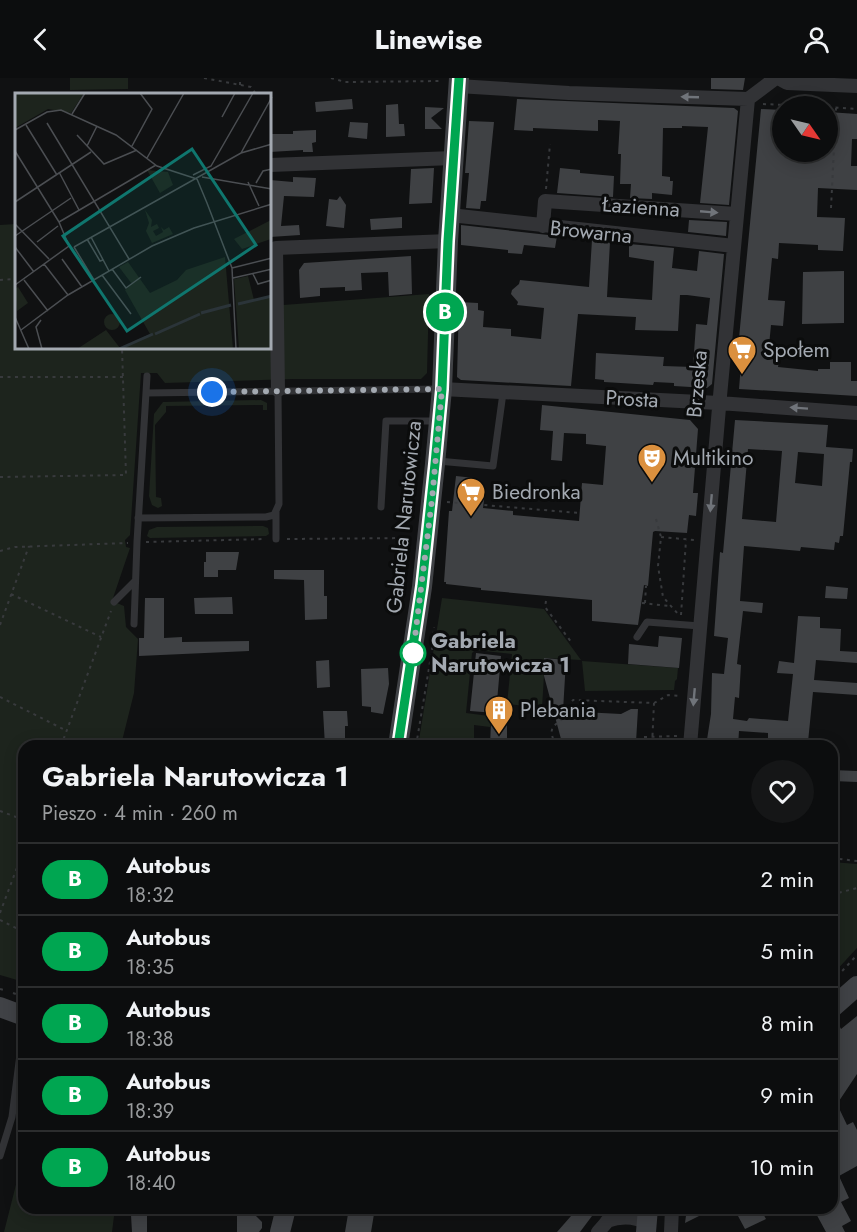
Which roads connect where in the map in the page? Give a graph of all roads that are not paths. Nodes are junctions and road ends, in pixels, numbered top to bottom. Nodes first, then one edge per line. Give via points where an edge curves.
1 (569, 78) edge
2 (777, 78) edge
3 (454, 82) edge
4 (857, 86) edge
5 (568, 93) junction
6 (748, 101) junction
7 (453, 158) junction
8 (272, 165) edge
9 (736, 214) junction
10 (450, 215) junction
11 (543, 226) junction
12 (448, 241) junction
13 (734, 246) junction
14 (147, 376) dead end
15 (442, 389) junction
16 (278, 390) junction
17 (146, 393) junction
18 (503, 393) junction
19 (719, 403) junction
20 (857, 413) edge
21 (439, 421) junction
22 (436, 461) junction
23 (381, 507) dead end
24 (276, 513) junction
25 (138, 518) junction
26 (276, 539) dead end
27 (135, 581) junction
28 (114, 602) road end
29 (134, 624) dead end
30 (700, 626) junction
31 (637, 637) dead end
32 (399, 740) edge
33 (690, 740) edge
34 (857, 986) edge
35 (838, 1003) edge
36 (0, 1007) edge
37 (18, 1014) edge
38 (18, 1070) edge
39 (0, 1156) edge
40 (284, 1214) edge
41 (613, 1214) edge
42 (672, 1214) edge
43 (607, 1221) junction
44 (647, 1221) edge
45 (280, 1232) edge
46 (598, 1232) edge
47 (670, 1232) edge

1 - 5 street
2 - 4 street via 787,83
2 - 6 street
3 - 5 street
3 - 7 street, Gabriela Narutowicza
6 -> 5 street
6 - 9 street, Brzeska
7 - 8 street
7 - 10 street, Gabriela Narutowicza
11 -> 9 street, Łazienna via 545,201
9 - 13 street, Brzeska
10 - 11 street, Browarna
10 - 12 street, Gabriela Narutowicza
11 - 13 street, Browarna
12 - 15 street, Gabriela Narutowicza
12 - 16 street via 276,248
13 - 19 street, Brzeska
14 - 17 lane
15 - 16 lane
15 - 18 street, Prosta
15 - 21 street, Gabriela Narutowicza
16 - 17 lane
16 - 24 lane
17 - 25 lane
18 - 19 street, Prosta
18 - 22 lane via 493,466
20 -> 19 street, Prosta
19 -> 30 street, Brzeska
21 - 22 street, Gabriela Narutowicza
21 - 23 lane via 386,421
22 - 32 street, Gabriela Narutowicza
24 - 25 lane via 271,517
24 - 26 lane
25 - 27 lane
27 - 28 lane
27 - 29 lane
30 - 31 lane via 648,622
30 -> 33 street, Brzeska
34 - 35 street
36 - 37 street
38 - 39 lane via 12,1117
40 - 45 street
41 - 43 street
42 - 47 street
43 - 44 street via 617,1217
43 - 46 street

